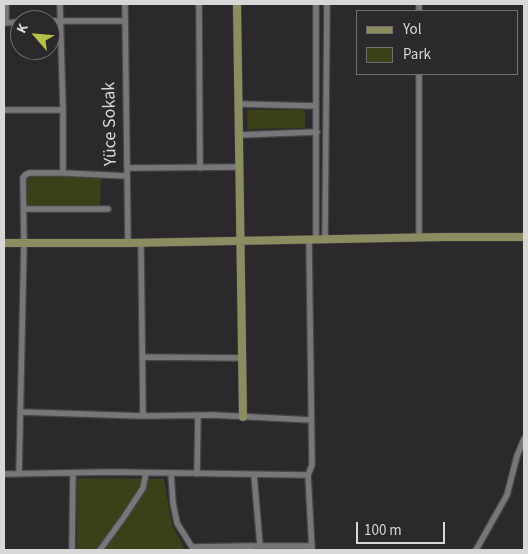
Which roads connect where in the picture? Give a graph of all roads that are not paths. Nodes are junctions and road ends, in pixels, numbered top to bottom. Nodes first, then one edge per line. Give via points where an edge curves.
1 (6, 4) edge
2 (60, 4) edge
3 (125, 4) edge
4 (199, 4) edge
5 (237, 4) edge
6 (316, 4) edge
7 (327, 4) edge
8 (61, 20) junction
9 (125, 21) junction
10 (5, 23) edge
11 (419, 75) edge
12 (239, 104) junction
13 (316, 106) junction
14 (4, 110) edge
15 (64, 110) junction
16 (316, 132) junction
17 (326, 132) junction
18 (240, 135) junction
19 (127, 168) junction
20 (200, 168) junction
21 (240, 168) junction
22 (63, 173) junction
23 (127, 176) junction
24 (24, 210) junction
25 (108, 210) dead end
26 (419, 237) junction
27 (524, 237) edge
28 (312, 239) junction
29 (241, 240) junction
30 (325, 240) junction
31 (4, 242) edge
32 (24, 243) junction
33 (128, 243) junction
34 (141, 243) junction
35 (143, 357) junction
36 (242, 358) junction
37 (21, 412) junction
38 (143, 416) junction
39 (198, 416) junction
40 (243, 417) junction
41 (311, 420) junction
42 (524, 439) edge
43 (73, 473) junction
44 (146, 473) junction
45 (171, 473) junction
46 (4, 474) edge
47 (19, 474) junction
48 (197, 474) junction
49 (254, 475) junction
50 (308, 475) junction
51 (260, 545) junction
52 (249, 548) edge
53 (312, 548) edge
54 (191, 549) edge
55 (72, 550) edge
56 (100, 550) edge
57 (476, 550) edge

1 - 10 street
2 - 8 street
3 - 9 street, Yüce Sokak
4 - 20 street
5 - 12 street
6 - 13 street
7 - 17 street
8 - 9 street
8 - 15 street
9 - 19 street, Yüce Sokak
11 - 26 street
12 - 13 street
12 - 18 street
13 - 16 street
14 - 15 street
15 - 22 street
16 - 17 street
16 - 18 street
16 - 28 street
17 - 30 street
18 - 21 street
19 - 20 street
19 - 23 street, Yüce Sokak
20 - 21 street
21 - 29 street
22 - 23 street
22 - 24 street via 25,175
23 - 33 street, Yüce Sokak
24 - 25 street
24 - 32 street
26 - 27 street
26 - 30 street
28 - 29 street
28 - 30 street
28 - 41 street
29 - 34 street
29 - 36 street
31 - 32 street
32 - 33 street
32 - 37 street
33 - 34 street
34 - 35 street
35 - 36 street
35 - 38 street
36 - 40 street
37 - 38 street
37 - 47 street
38 - 39 street
39 - 40 street
39 - 48 street
40 - 41 street
41 - 50 street via 312,465
42 - 57 street via 507,495
43 - 44 street
43 - 47 street
43 - 55 street
44 - 45 street
44 - 56 street via 142,488
45 - 48 street
45 - 54 street via 177,523
46 - 47 street
48 - 49 street
49 - 50 street
49 - 51 street
50 - 53 street
51 - 52 street
51 - 53 street
52 - 54 street

